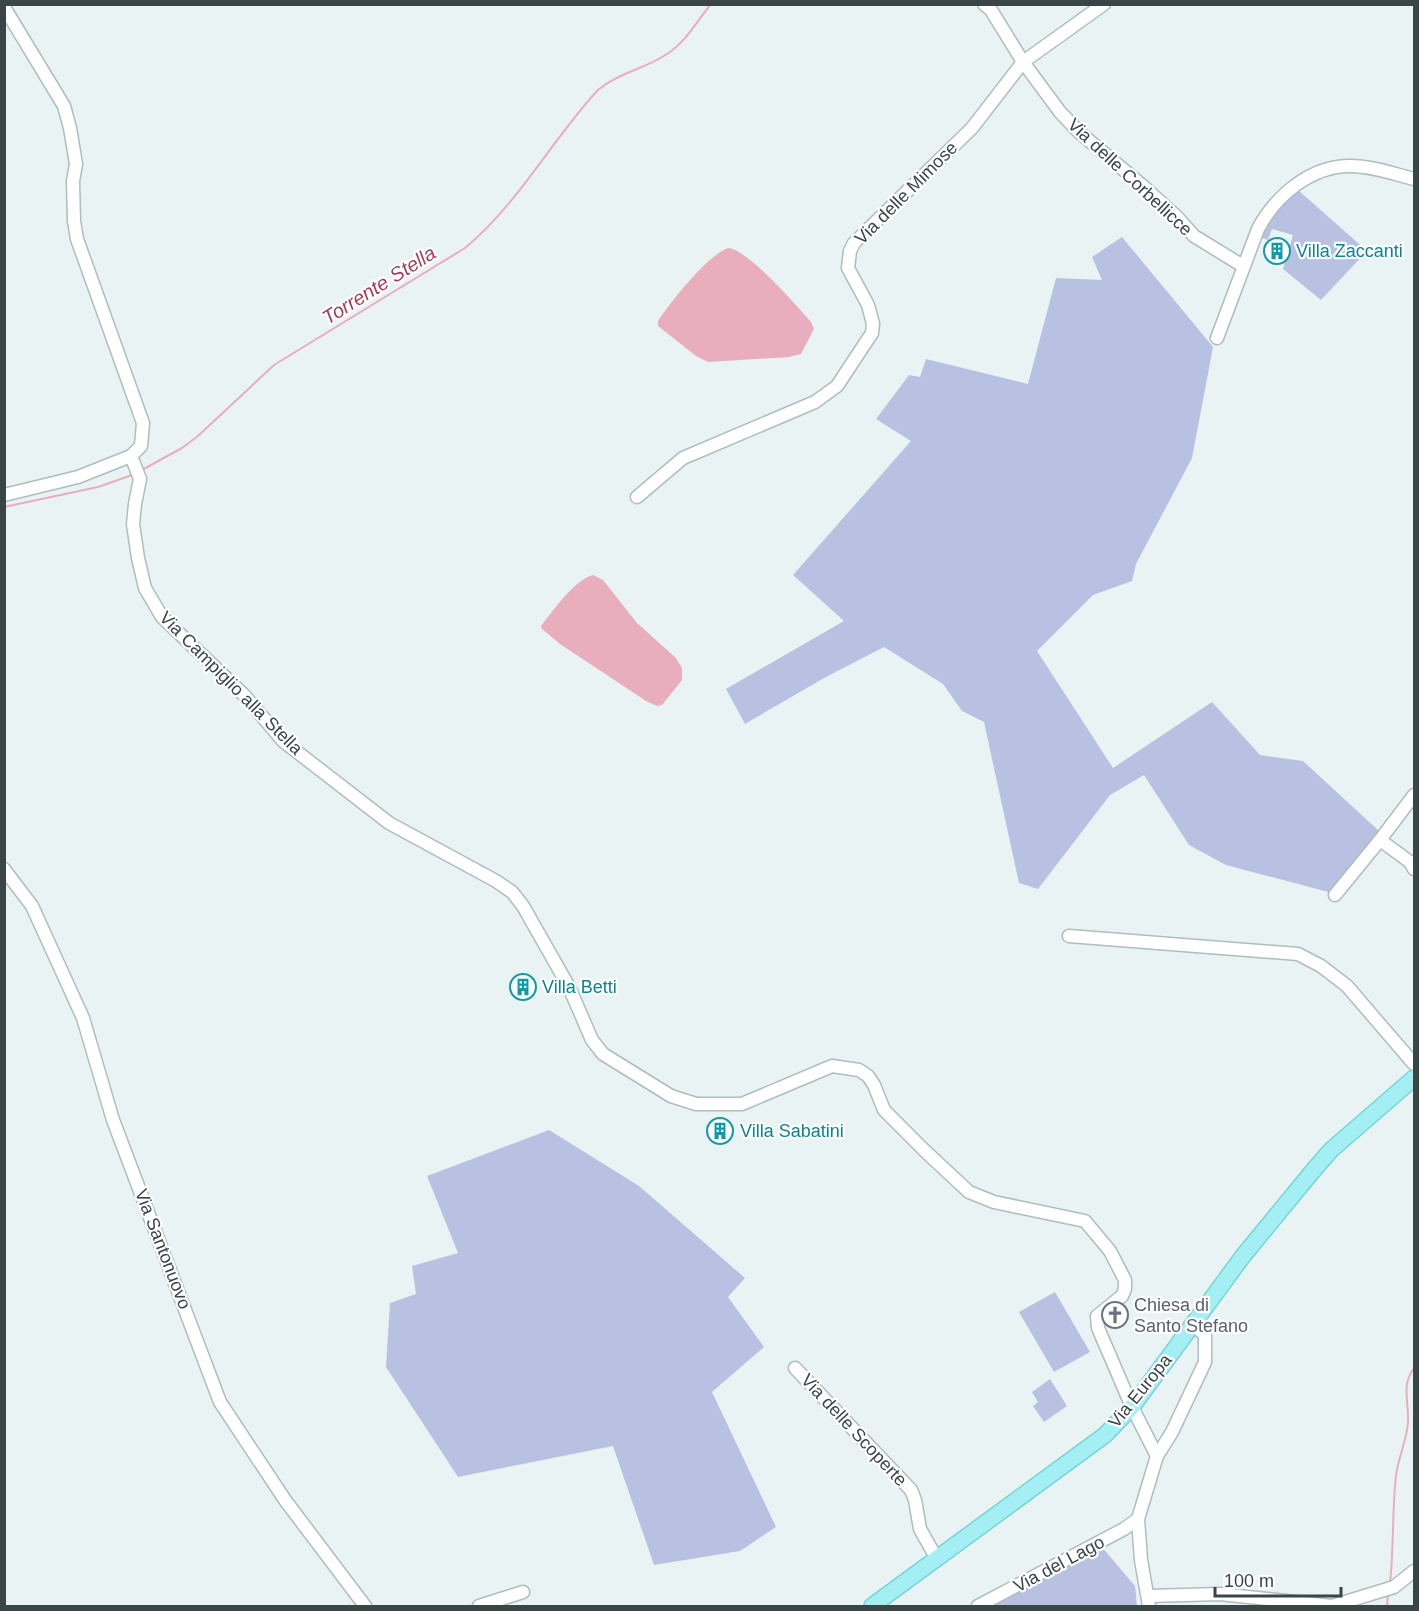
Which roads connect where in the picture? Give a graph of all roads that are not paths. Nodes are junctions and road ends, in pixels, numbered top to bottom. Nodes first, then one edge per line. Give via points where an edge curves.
1 (984, 4) edge
2 (1104, 4) edge
3 (4, 7) edge
4 (1023, 62) junction
5 (1414, 179) edge
6 (1243, 266) junction
7 (1217, 338) dead end
8 (133, 460) junction
9 (4, 495) edge
10 (637, 497) dead end
11 (1414, 795) edge
12 (1380, 840) junction
13 (4, 869) edge
14 (1414, 869) edge
15 (1335, 895) dead end
16 (1069, 936) dead end
17 (1414, 1064) edge
18 (1414, 1078) edge
19 (1192, 1324) junction
20 (795, 1368) dead end
21 (1132, 1407) junction
22 (1157, 1456) junction
23 (1138, 1519) junction
24 (937, 1559) junction
25 (1414, 1571) edge
26 (523, 1592) dead end
27 (1149, 1601) edge
28 (365, 1606) edge
29 (479, 1606) edge
30 (872, 1606) edge
31 (978, 1606) edge

1 - 4 street, Via delle Corbellicce
2 - 4 street
3 - 8 street via 64,106 76,164 73,181 77,239 143,423 141,447
4 - 6 street, Via delle Corbellicce via 1079,132 1194,236
4 - 10 street, Via delle Mimose via 972,128 850,251 848,268 868,305 873,324 868,341 837,386 815,402 683,458
5 - 6 street via 1349,166 1309,176 1268,213
6 - 7 street
8 - 9 street
8 - 21 street, Via Campiglio alla Stella via 140,479 135,539 145,588 162,617 292,748 389,823 512,891 569,987 596,1048 671,1096 696,1104 742,1104 832,1066 859,1070 874,1085 884,1110 969,1192 994,1202 1085,1221 1123,1274 1125,1289 1116,1302 1097,1316 1098,1328
11 - 12 street
12 - 14 street
12 - 15 street
13 - 28 street, Via Santonuovo via 32,906 83,1018 113,1120 220,1402 285,1500
16 - 17 street via 1298,954 1322,966 1347,986
18 - 19 main road, Via Europa via 1331,1150
19 - 21 main road, Via Europa
19 - 22 street via 1205,1335 1205,1362
20 - 24 street, Via delle Scoperte via 911,1490 920,1529
21 - 22 street
21 - 24 main road, Via Europa via 1105,1435
22 - 23 street
23 - 27 street
23 - 31 street, Via del Lago
24 - 30 main road, Via Europa
25 - 27 street via 1389,1588 1332,1606 1220,1594
26 - 29 street

